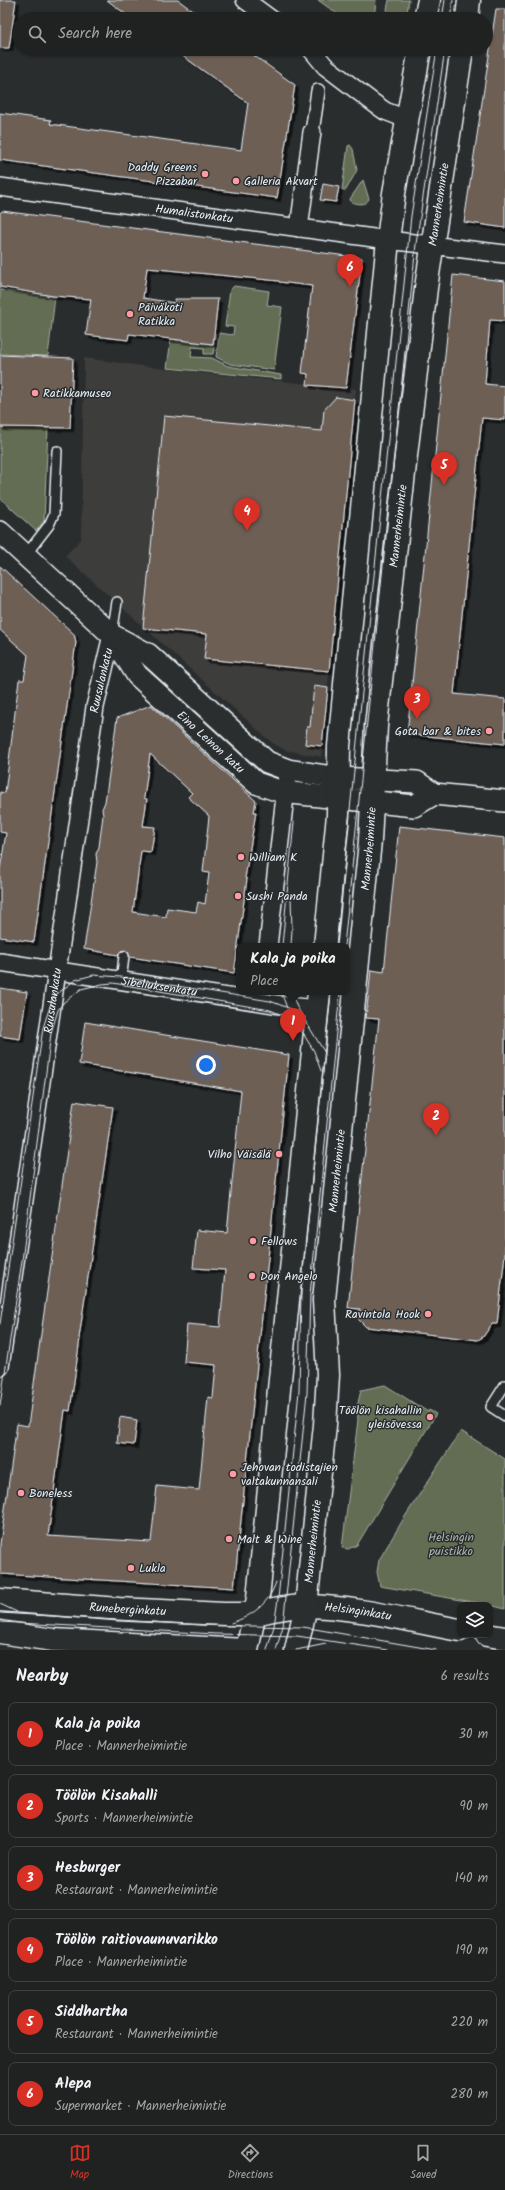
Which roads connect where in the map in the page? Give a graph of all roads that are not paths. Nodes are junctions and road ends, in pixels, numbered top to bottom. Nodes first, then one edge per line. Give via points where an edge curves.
1 (245, 0) edge
2 (429, 0) edge
3 (469, 0) edge
4 (261, 12) edge
5 (426, 12) edge
6 (467, 12) edge
7 (317, 56) edge
8 (419, 56) edge
9 (461, 56) edge
10 (318, 91) dead end
11 (406, 119) junction
12 (312, 132) joint
13 (0, 187) edge
14 (299, 228) junction
15 (388, 240) junction
16 (433, 246) junction
17 (505, 254) edge
18 (57, 451) dead end
19 (0, 532) edge
20 (25, 556) junction
21 (118, 602) dead end
22 (112, 635) junction
23 (288, 770) junction
24 (373, 779) junction
25 (339, 788) junction
26 (286, 792) junction
27 (434, 794) junction
28 (505, 800) edge
29 (372, 802) junction
30 (268, 943) edge
31 (325, 943) edge
32 (124, 956) dead end
33 (0, 962) edge
34 (57, 972) junction
35 (121, 982) junction
36 (236, 994) edge
37 (243, 995) edge
38 (262, 997) edge
39 (318, 1000) edge
40 (0, 1367) edge
41 (505, 1385) edge
42 (505, 1416) edge
43 (0, 1600) edge
44 (306, 1606) junction
45 (255, 1614) junction
46 (457, 1629) edge
47 (0, 1632) edge
48 (493, 1636) edge
49 (505, 1638) edge
50 (246, 1650) edge
51 (296, 1650) edge

1 - 4 street
2 - 5 main road
3 - 6 main road
7 - 11 street via 325,66 375,104
8 - 11 main road
9 - 16 main road, Mannerheimintie
10 - 12 street
11 - 15 main road
12 - 14 street
13 - 14 street, Humalistonkatu
14 - 15 street, Humalistonkatu
15 - 16 street, Humalistonkatu
15 - 25 main road via 339,746
16 - 17 street, Humalistonkatu
16 - 24 main road, Mannerheimintie via 406,455 376,726
18 - 20 lane via 54,514 49,525
19 - 20 street, Eino Leinon katu
20 - 22 street, Eino Leinon katu
21 - 22 lane
22 - 23 street, Eino Leinon katu via 148,654 267,762
22 - 26 street, Eino Leinon katu via 137,675 256,783 268,789
22 - 34 street, Ruusulankatu via 95,707
23 - 25 street, Eino Leinon katu
23 - 26 street
24 - 25 street
24 - 27 street via 417,782
24 - 29 main road, Mannerheimintie
25 - 26 street, Eino Leinon katu
25 - 29 street
25 - 31 main road
26 - 30 street
27 - 28 street
27 - 29 street via 414,806
29 - 44 main road, Mannerheimintie via 352,1032 324,1300 328,1385
32 - 35 lane
33 - 34 street, Sibeliuksenkatu
34 - 35 street, Sibeliuksenkatu
34 - 40 street, Ruusulankatu
35 - 36 street, Sibeliuksenkatu
37 - 38 street, Sibeliuksenkatu
38 - 39 street, Sibeliuksenkatu
39 - 45 main road
41 - 42 lane via 491,1407
43 - 45 main road, Runeberginkatu via 119,1610
44 - 45 main road, Helsinginkatu via 285,1607
44 - 46 main road, Helsinginkatu via 354,1611
44 - 51 main road, Mannerheimintie
45 - 50 main road
47 - 50 main road via 53,1640
48 - 49 main road

